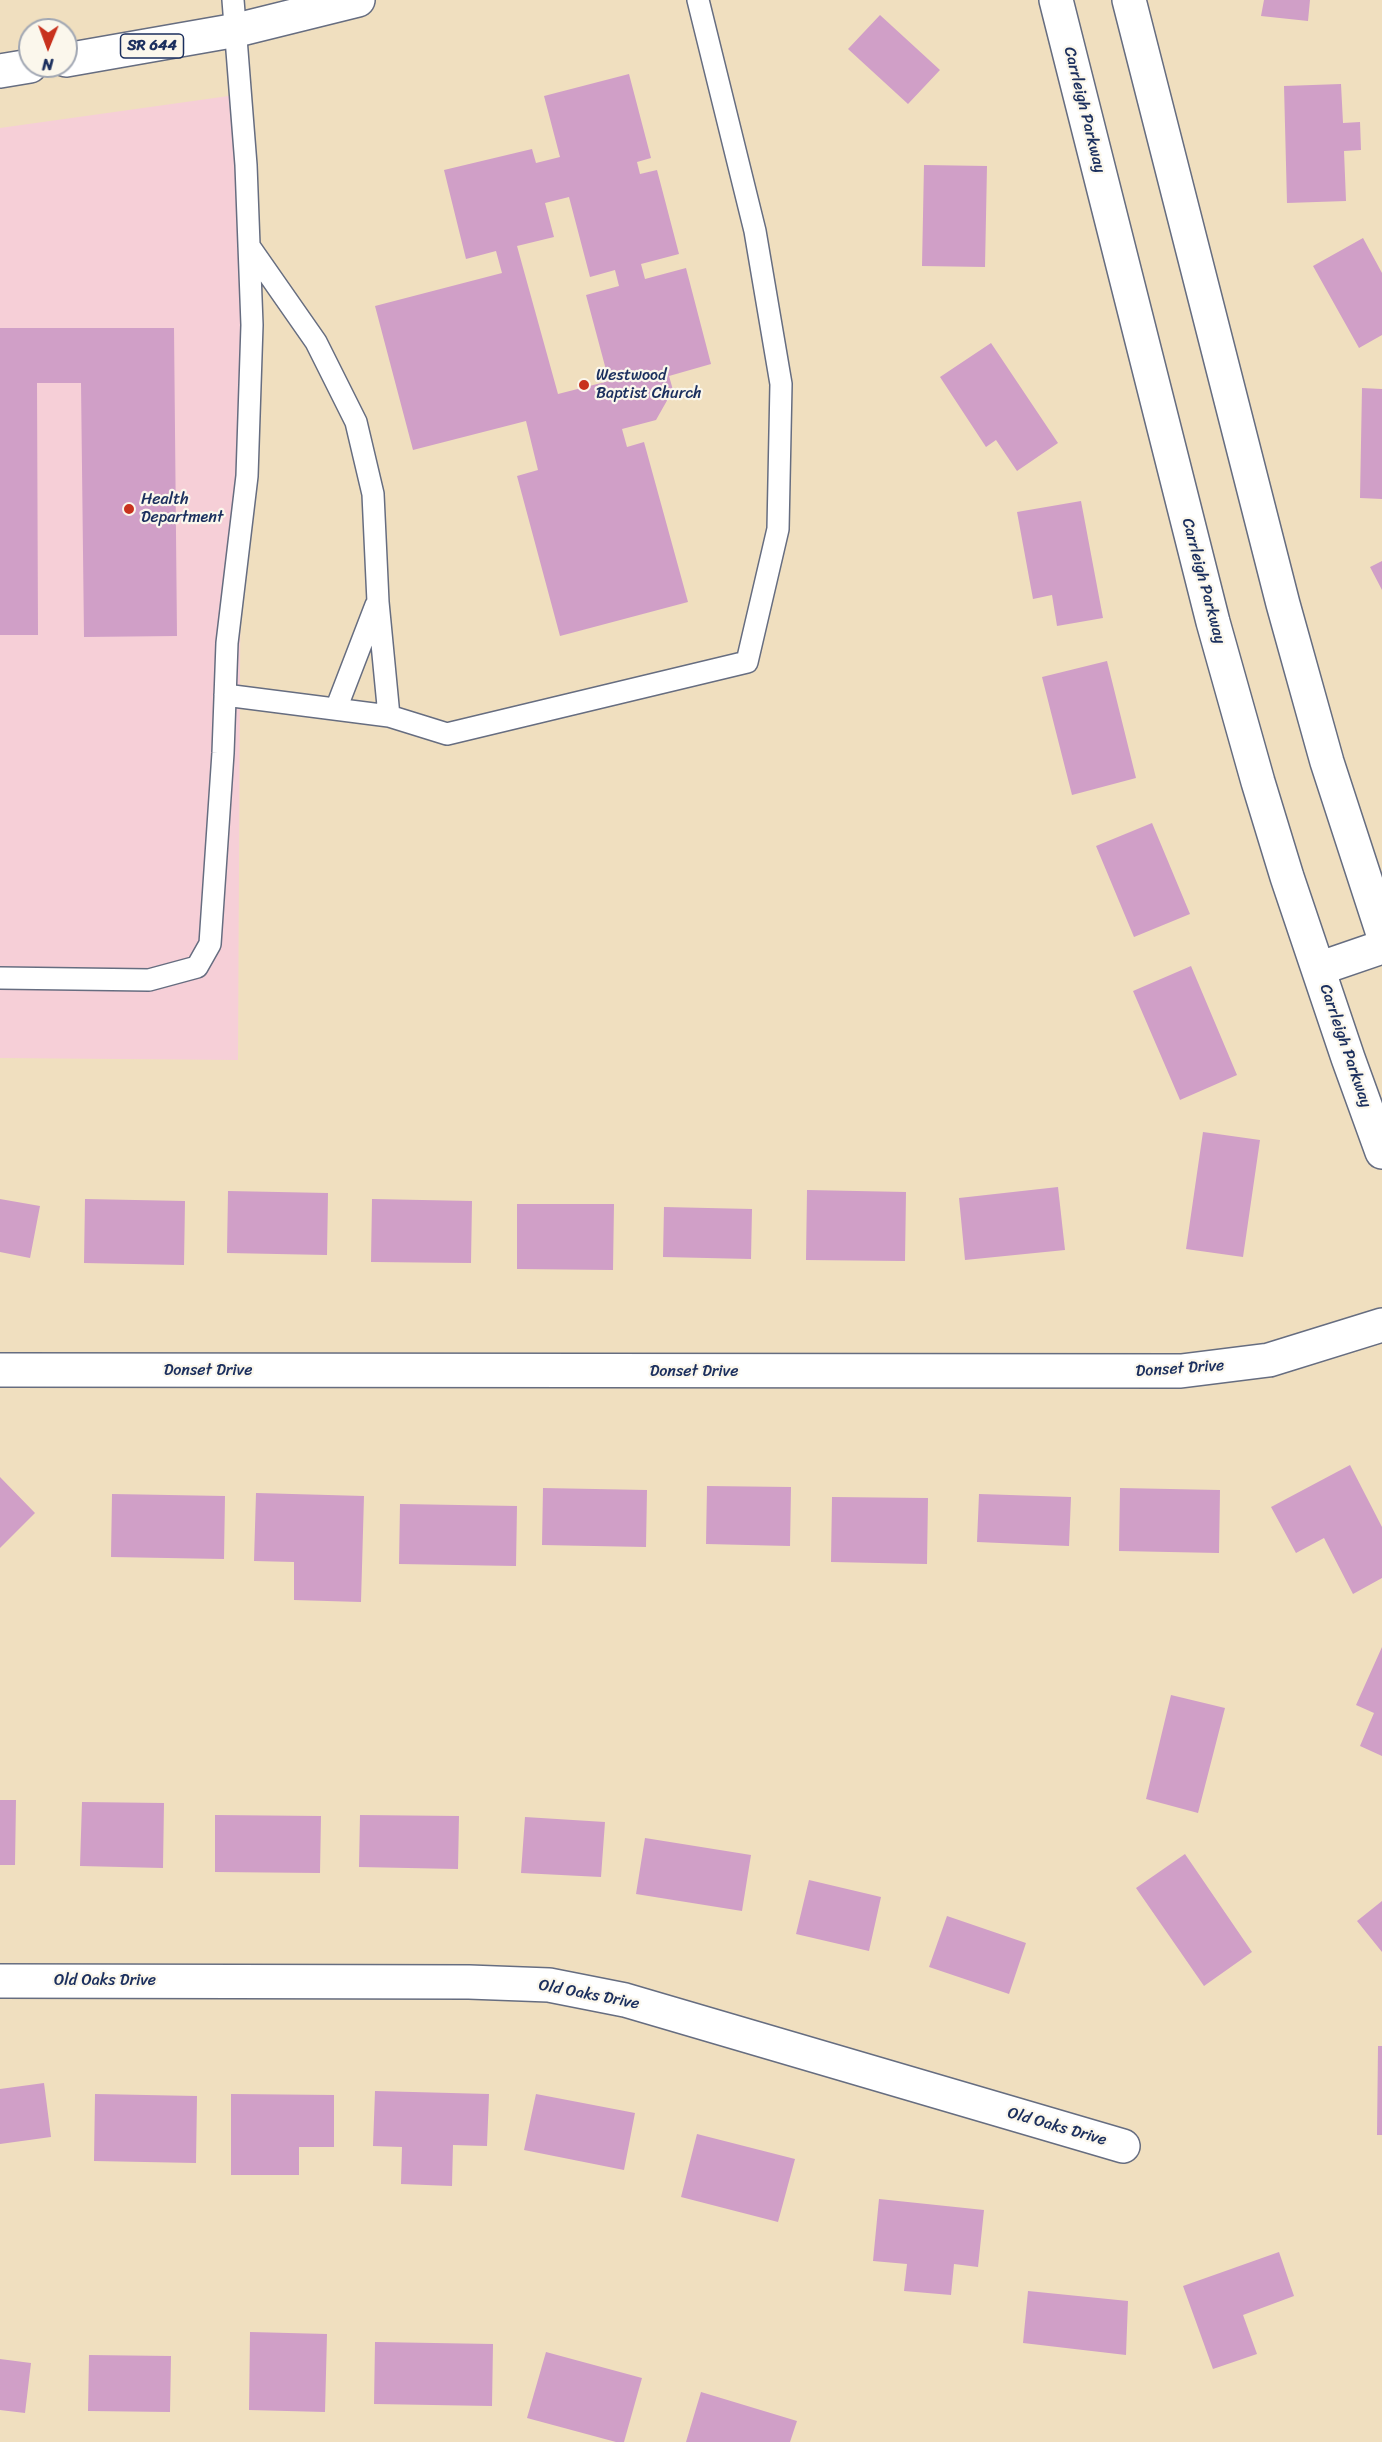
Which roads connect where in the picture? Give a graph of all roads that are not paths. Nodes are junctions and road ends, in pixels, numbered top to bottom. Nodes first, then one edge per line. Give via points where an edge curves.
1 (358, 0) edge
2 (698, 0) edge
3 (1056, 0) edge
4 (1129, 0) edge
5 (235, 15) edge
6 (78, 57) edge
7 (18, 68) edge
8 (0, 71) edge
9 (249, 246) junction
10 (378, 602) junction
11 (225, 694) junction
12 (336, 709) junction
13 (389, 716) junction
14 (1382, 931) edge
15 (1382, 947) edge
16 (1318, 969) junction
17 (0, 978) edge
18 (1382, 1152) edge
19 (1382, 1325) edge
20 (0, 1370) edge
21 (0, 1981) edge
22 (1123, 2146) dead end

1 - 5 street, SR 644
2 - 13 lane via 755,231 781,384 778,529 747,662 447,734
3 - 16 street, Carrleigh Parkway via 1214,622 1281,856
4 - 14 street via 1283,604 1334,783
5 - 6 street, SR 644
5 - 9 lane
7 - 8 street
9 - 10 lane via 316,342 356,422 373,494
9 - 11 lane via 252,325 247,476 227,643
10 - 12 lane
10 - 13 lane
11 - 12 lane
11 - 17 lane via 210,944 197,968 149,980
12 - 13 lane
15 - 16 street
16 - 18 street, Carrleigh Parkway
19 - 20 street, Donset Drive via 1269,1360 1161,1371
21 - 22 street, Old Oaks Drive via 549,1985 625,2000

